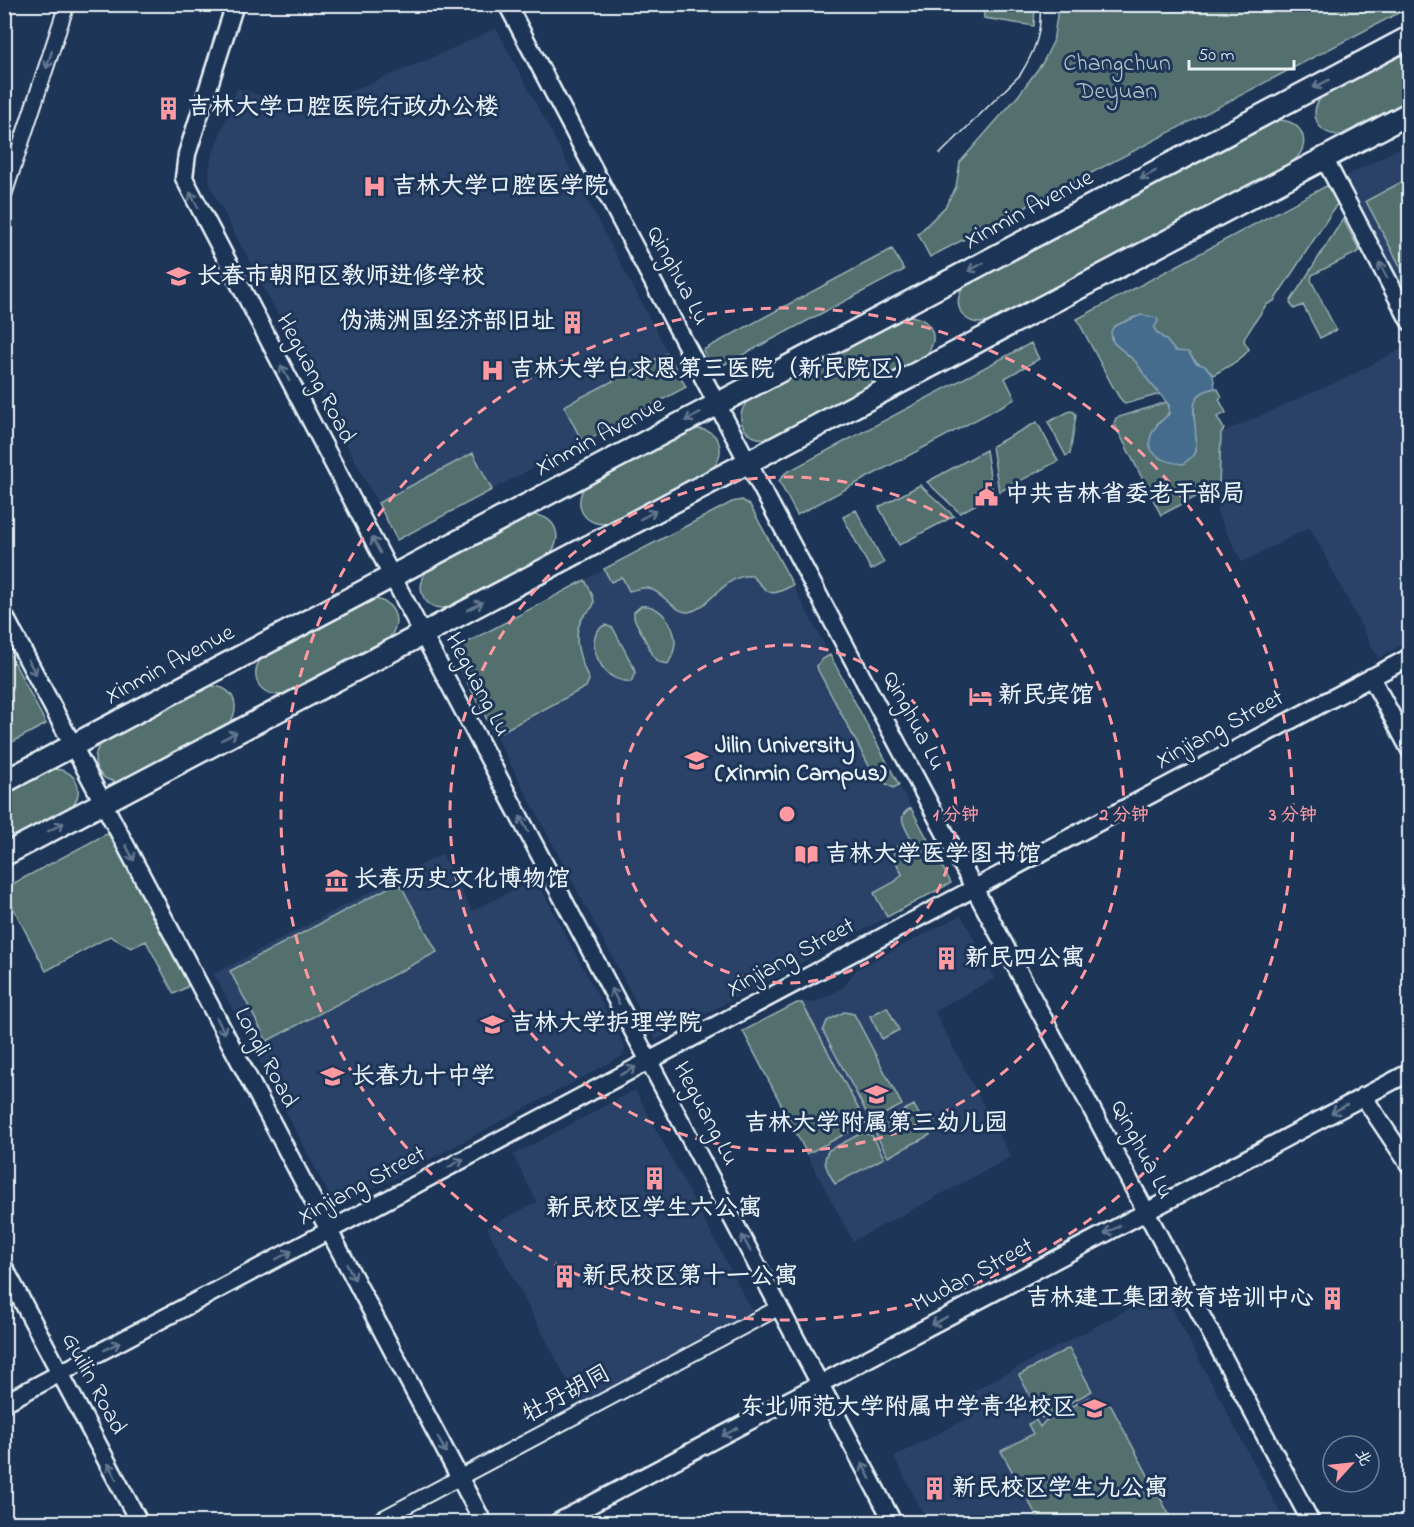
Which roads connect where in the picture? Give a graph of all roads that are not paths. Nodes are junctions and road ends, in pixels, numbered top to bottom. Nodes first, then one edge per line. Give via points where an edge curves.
1 (67, 4) edge
2 (235, 4) edge
3 (507, 4) edge
4 (1410, 37) edge
5 (1410, 113) edge
6 (1324, 158) junction
7 (4, 195) edge
8 (1410, 322) edge
9 (717, 404) junction
10 (748, 462) junction
11 (392, 576) junction
12 (4, 615) edge
13 (423, 634) junction
14 (1410, 657) edge
15 (1371, 677) junction
16 (73, 746) junction
17 (1410, 750) edge
18 (4, 782) edge
19 (103, 802) junction
20 (4, 855) edge
21 (974, 888) junction
22 (649, 1060) junction
23 (1410, 1072) edge
24 (1363, 1096) junction
25 (1410, 1167) edge
26 (1146, 1212) junction
27 (329, 1231) junction
28 (4, 1267) edge
29 (780, 1307) junction
30 (61, 1374) junction
31 (820, 1384) junction
32 (4, 1403) edge
33 (459, 1478) junction
34 (139, 1522) edge
35 (376, 1522) edge
36 (483, 1522) edge
37 (558, 1522) edge
38 (893, 1522) edge
39 (1311, 1522) edge

1 -> 7 street
11 -> 2 street, Heguang Road via 184,178 187,154
3 - 9 street, Qinghua Lu
4 -> 9 main road, Xinmin Avenue
5 - 6 main road
8 -> 6 street
6 - 10 main road
9 - 10 street, Qinghua Lu
9 -> 11 main road, Xinmin Avenue
13 -> 10 main road
10 - 21 street, Qinghua Lu
11 - 13 street, Heguang Road
11 - 16 main road, Xinmin Avenue
12 -> 16 street, Longli Road
19 -> 13 main road
22 -> 13 street, Heguang Lu
14 - 15 street, Xinjiang Street
15 - 17 street
15 - 21 street, Xinjiang Street
16 - 18 main road, Xinmin Avenue
16 - 19 street, Longli Road
20 -> 19 main road
19 -> 27 street, Longli Road
21 - 22 street, Xinjiang Street
21 - 26 street, Qinghua Lu
27 -> 22 street, Xinjiang Street
29 -> 22 street, Heguang Lu
23 - 24 street, Mudan Street
24 - 25 street
24 -> 26 street, Mudan Street
26 -> 31 street, Mudan Street
26 - 39 street, Qinghua Lu
30 -> 27 street, Xinjiang Street
27 -> 33 street, Longli Road
28 - 30 street, Guilin Road
29 - 31 street, Heguang Lu
29 - 33 street, 牡丹胡同
30 - 32 street, Xinjiang Street
34 -> 30 street, Guilin Road
31 -> 37 street, Mudan Street
38 -> 31 street, Heguang Lu
33 - 35 street, 牡丹胡同
33 - 36 street, Longli Road

